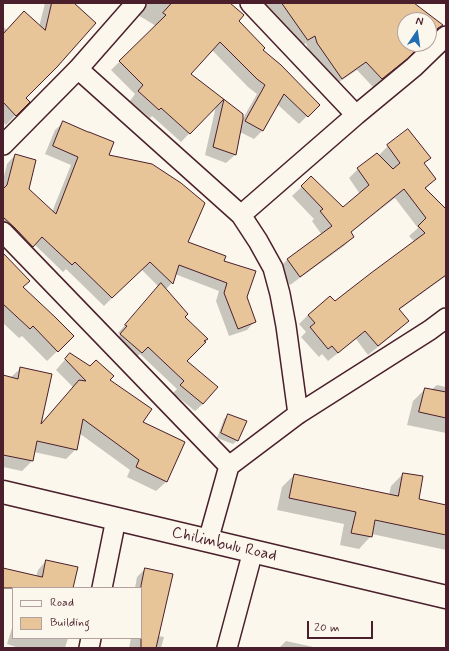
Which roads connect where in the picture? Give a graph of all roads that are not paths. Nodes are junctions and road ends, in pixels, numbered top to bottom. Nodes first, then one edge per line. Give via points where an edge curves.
1 (136, 3) edge
2 (250, 3) edge
3 (446, 36) edge
4 (78, 69) junction
5 (356, 115) junction
6 (3, 146) edge
7 (241, 215) junction
8 (3, 232) edge
9 (446, 318) edge
10 (438, 332) edge
11 (298, 414) junction
12 (229, 466) junction
13 (3, 492) edge
14 (116, 519) junction
15 (208, 541) junction
16 (253, 551) junction
17 (102, 587) edge
18 (446, 597) edge
19 (227, 648) edge

1 - 4 street
2 - 5 street
3 - 5 street via 414,67
4 - 6 street
4 - 7 street
5 - 7 street
7 - 11 street via 273,268 280,294
8 - 12 street
9 - 10 street
10 - 11 street
11 - 12 street
12 - 15 street
13 - 14 main road, Chilimbulu Road
14 - 15 main road, Chilimbulu Road
14 - 17 street
15 - 16 main road, Chilimbulu Road
16 - 18 main road, Chilimbulu Road
16 - 19 street

